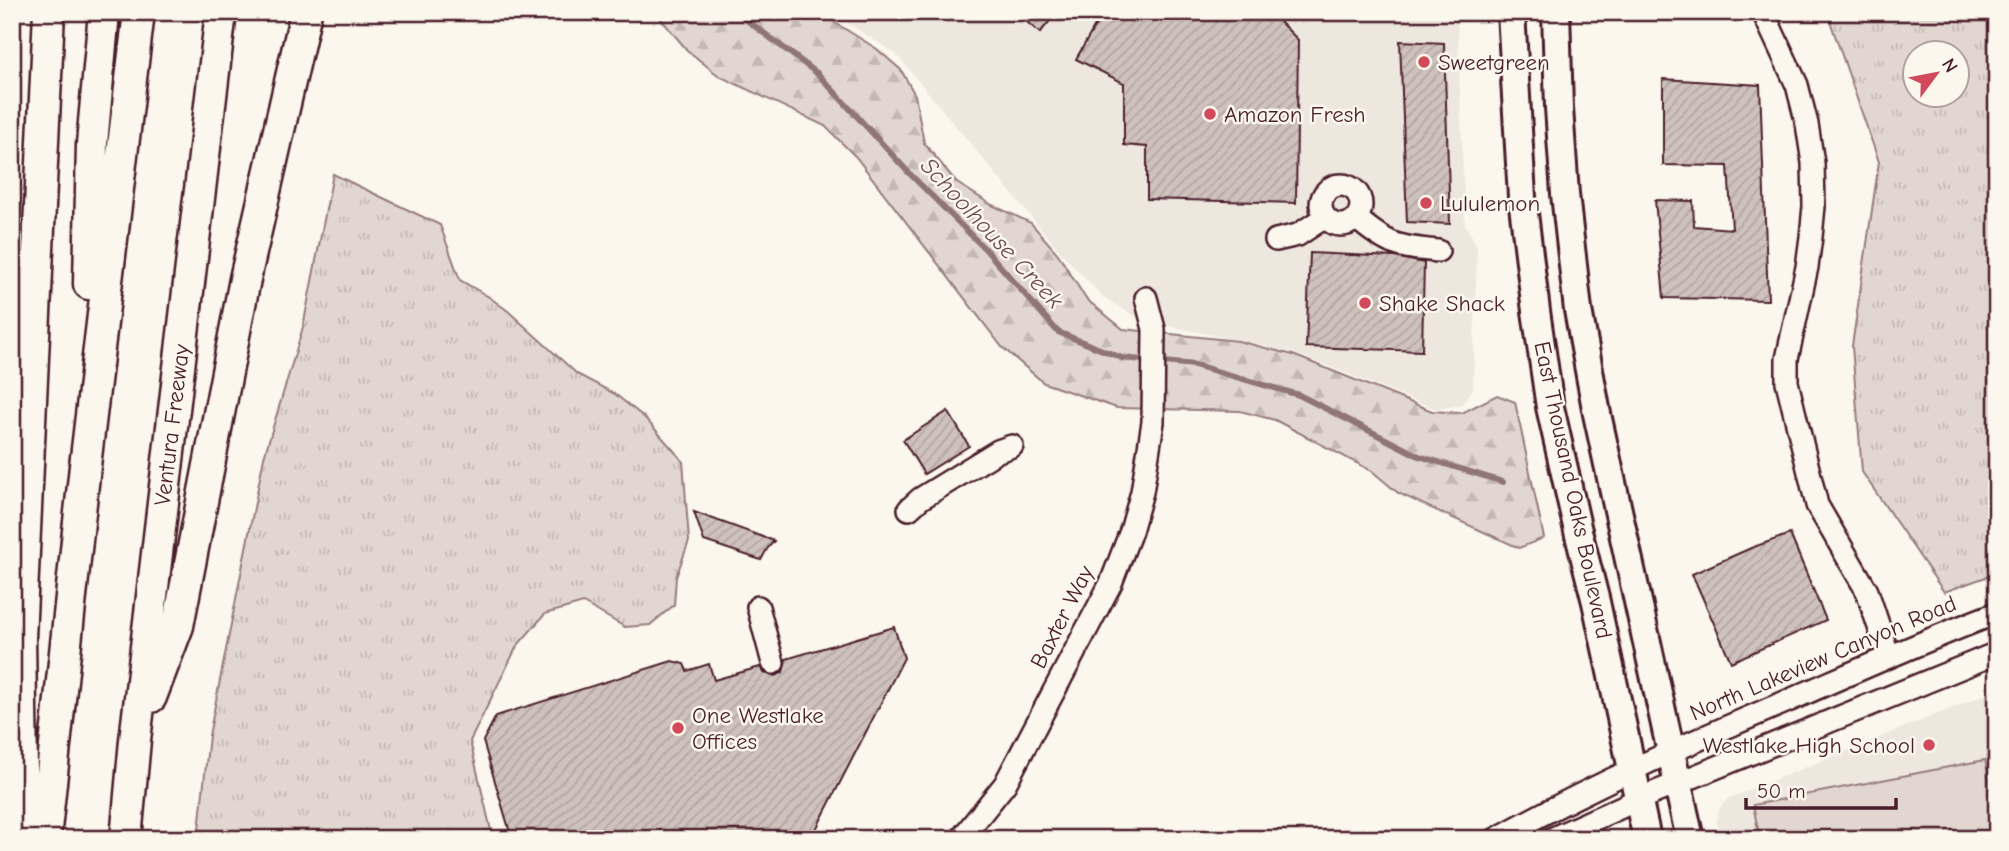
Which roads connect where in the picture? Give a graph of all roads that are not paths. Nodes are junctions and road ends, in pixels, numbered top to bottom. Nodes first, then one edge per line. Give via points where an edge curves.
1 (49, 12) edge
2 (104, 12) edge
3 (139, 12) edge
4 (221, 12) edge
5 (306, 12) edge
6 (1511, 12) edge
7 (1556, 12) edge
8 (1763, 12) edge
9 (1325, 217) junction
10 (1356, 218) junction
11 (1276, 240) dead end
12 (1438, 251) dead end
13 (1146, 298) dead end
14 (1012, 446) dead end
15 (85, 466) junction
16 (909, 509) dead end
17 (758, 607) dead end
18 (1997, 612) edge
19 (1997, 653) edge
20 (1889, 657) junction
21 (773, 663) dead end
22 (135, 740) junction
23 (1670, 753) junction
24 (1633, 770) junction
25 (1677, 783) junction
26 (1639, 799) junction
27 (23, 839) edge
28 (45, 839) edge
29 (126, 839) edge
30 (961, 839) edge
31 (1496, 839) edge
32 (1551, 839) edge
33 (1647, 839) edge
34 (1690, 839) edge

1 - 27 highway via 20,638
2 - 15 highway via 92,144
3 - 15 highway
4 - 22 highway, Ventura Freeway
5 - 22 highway via 245,279 178,626
6 - 24 main road, East Thousand Oaks Boulevard via 1522,197 1550,407
7 - 23 main road, East Thousand Oaks Boulevard via 1564,180 1578,310
8 - 20 street via 1797,85 1813,163 1811,237 1787,359 1787,382 1817,505 1867,591
9 - 10 street via 1341,225
9 - 10 street via 1322,199 1330,189 1341,186 1351,188 1360,200
9 - 11 street via 1298,235
10 - 12 street via 1378,237 1401,247
13 - 30 street, Baxter Way via 1154,329 1152,441 1131,531 1111,583 1004,784
14 - 16 street
15 - 28 highway
17 - 21 street
18 - 20 street, North Lakeview Canyon Road
19 - 25 street
20 - 23 street, North Lakeview Canyon Road
22 - 29 highway, Ventura Freeway
23 - 24 street, North Lakeview Canyon Road
23 - 25 main road, East Thousand Oaks Boulevard
24 - 26 main road, East Thousand Oaks Boulevard
24 - 31 street, North Lakeview Canyon Road
25 - 26 street
25 - 34 main road, East Thousand Oaks Boulevard
26 - 32 street
26 - 33 main road, East Thousand Oaks Boulevard

